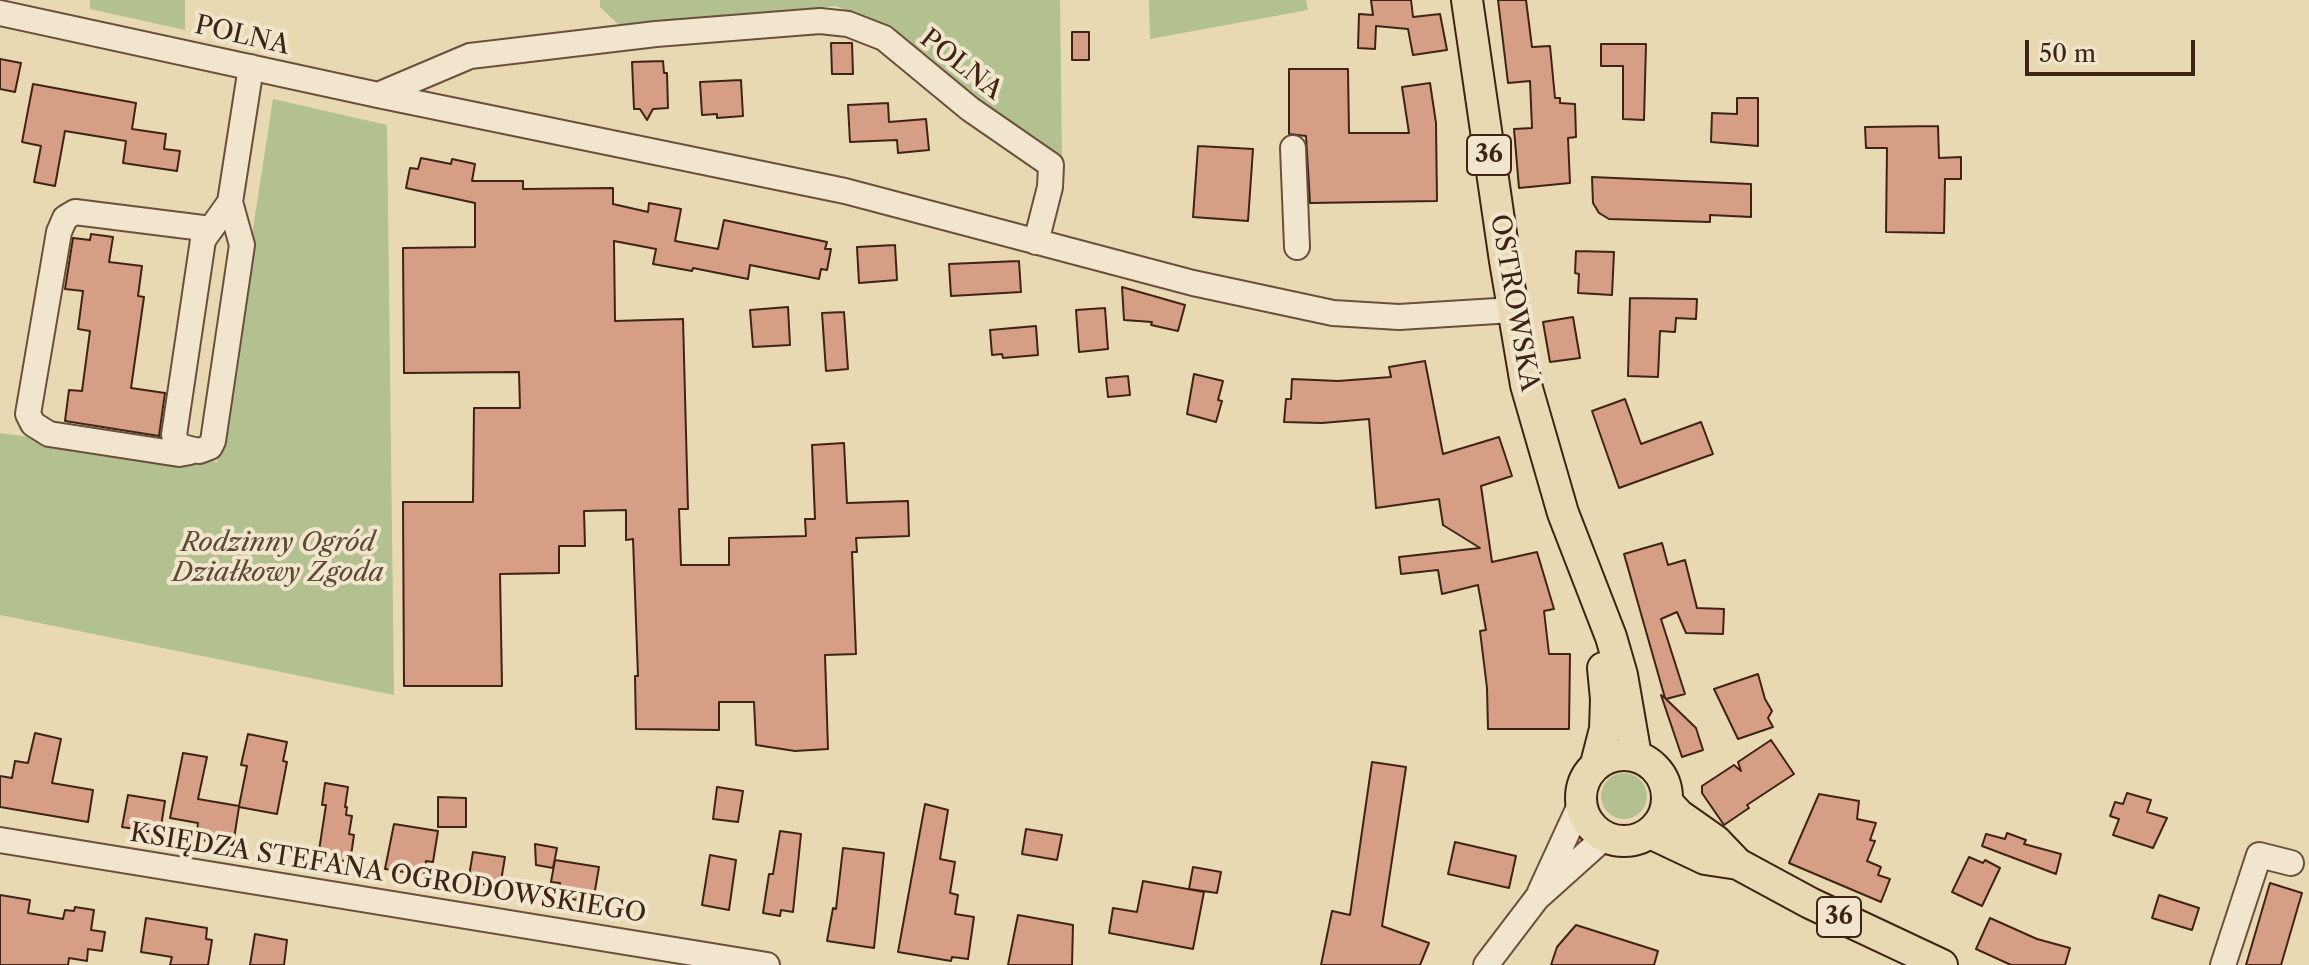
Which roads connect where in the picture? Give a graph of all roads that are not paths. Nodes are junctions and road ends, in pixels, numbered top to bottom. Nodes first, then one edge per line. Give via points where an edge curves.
1 (1467, 0) edge
2 (0, 13) edge
3 (251, 67) junction
4 (378, 95) junction
5 (1293, 148) dead end
6 (230, 202) junction
7 (211, 229) junction
8 (1036, 242) junction
9 (1297, 247) dead end
10 (1513, 310) junction
11 (199, 451) junction
12 (1594, 599) junction
13 (1636, 756) junction
14 (1596, 764) junction
15 (1667, 802) junction
16 (1580, 805) junction
17 (1650, 833) junction
18 (1605, 837) junction
19 (0, 840) edge
20 (2291, 863) dead end
21 (1738, 864) junction
22 (1537, 898) junction
23 (767, 965) edge
24 (1486, 965) edge
25 (1942, 965) edge
26 (2223, 965) edge

1 - 10 main road, OSTROWSKA / 36
2 - 3 street, POLNA
3 - 4 street, POLNA
3 - 6 street
4 - 8 street, POLNA via 845,191
4 - 8 street, POLNA via 470,56 656,34 820,21 848,24 884,38 970,109 1051,165
5 - 9 street
6 - 7 street
6 - 11 street via 242,245 213,441
7 - 11 street via 203,240 174,435 178,446
7 - 11 street via 75,212 65,218 28,414 49,434 179,454
8 - 10 street, POLNA via 1333,313 1399,317
10 - 12 main road, OSTROWSKA / 36 via 1538,431
12 - 13 main road, OSTROWSKA / 36 via 1622,675
12 - 14 main road, OSTROWSKA / 36 via 1606,699
13 - 14 main road
13 - 15 main road, 36 via 1657,770
14 - 16 main road, 36 via 1582,788
15 - 17 main road
15 - 21 main road, 36
16 - 18 main road via 1594,831
16 - 22 street
17 - 18 main road via 1624,842
17 - 21 main road, 36 via 1705,859
18 - 22 street
19 - 23 street, KSIĘDZA STEFANA OGRODOWSKIEGO
20 - 26 street via 2259,855
21 - 25 main road, 36
22 - 24 street

